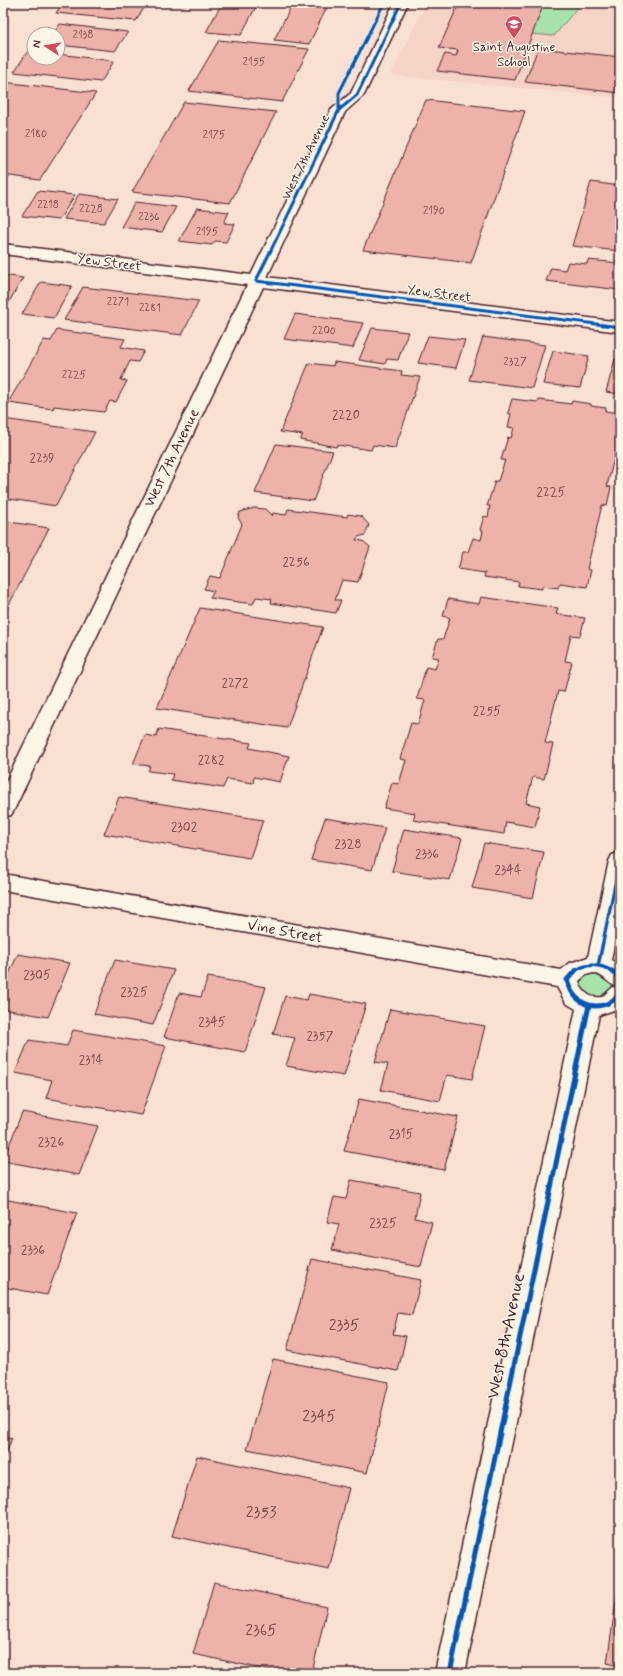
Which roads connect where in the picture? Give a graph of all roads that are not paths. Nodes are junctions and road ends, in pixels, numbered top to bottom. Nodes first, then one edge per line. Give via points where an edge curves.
1 (401, 3) edge
2 (3, 249) edge
3 (256, 281) junction
4 (620, 327) edge
5 (3, 810) edge
6 (620, 861) edge
7 (3, 882) edge
8 (598, 966) junction
9 (620, 979) edge
10 (567, 980) junction
11 (620, 994) edge
12 (589, 1005) junction
13 (450, 1673) edge

1 - 3 street, West 7th Avenue via 357,95 340,110
2 - 3 street, Yew Street
3 - 4 street, Yew Street
3 - 5 street, West 7th Avenue
6 - 8 street
7 - 10 street, Vine Street
8 - 9 street via 614,972
8 - 10 street via 589,965 575,970
10 - 12 street via 574,998
11 - 12 street via 614,1001 606,1004
12 - 13 street, West 8th Avenue

